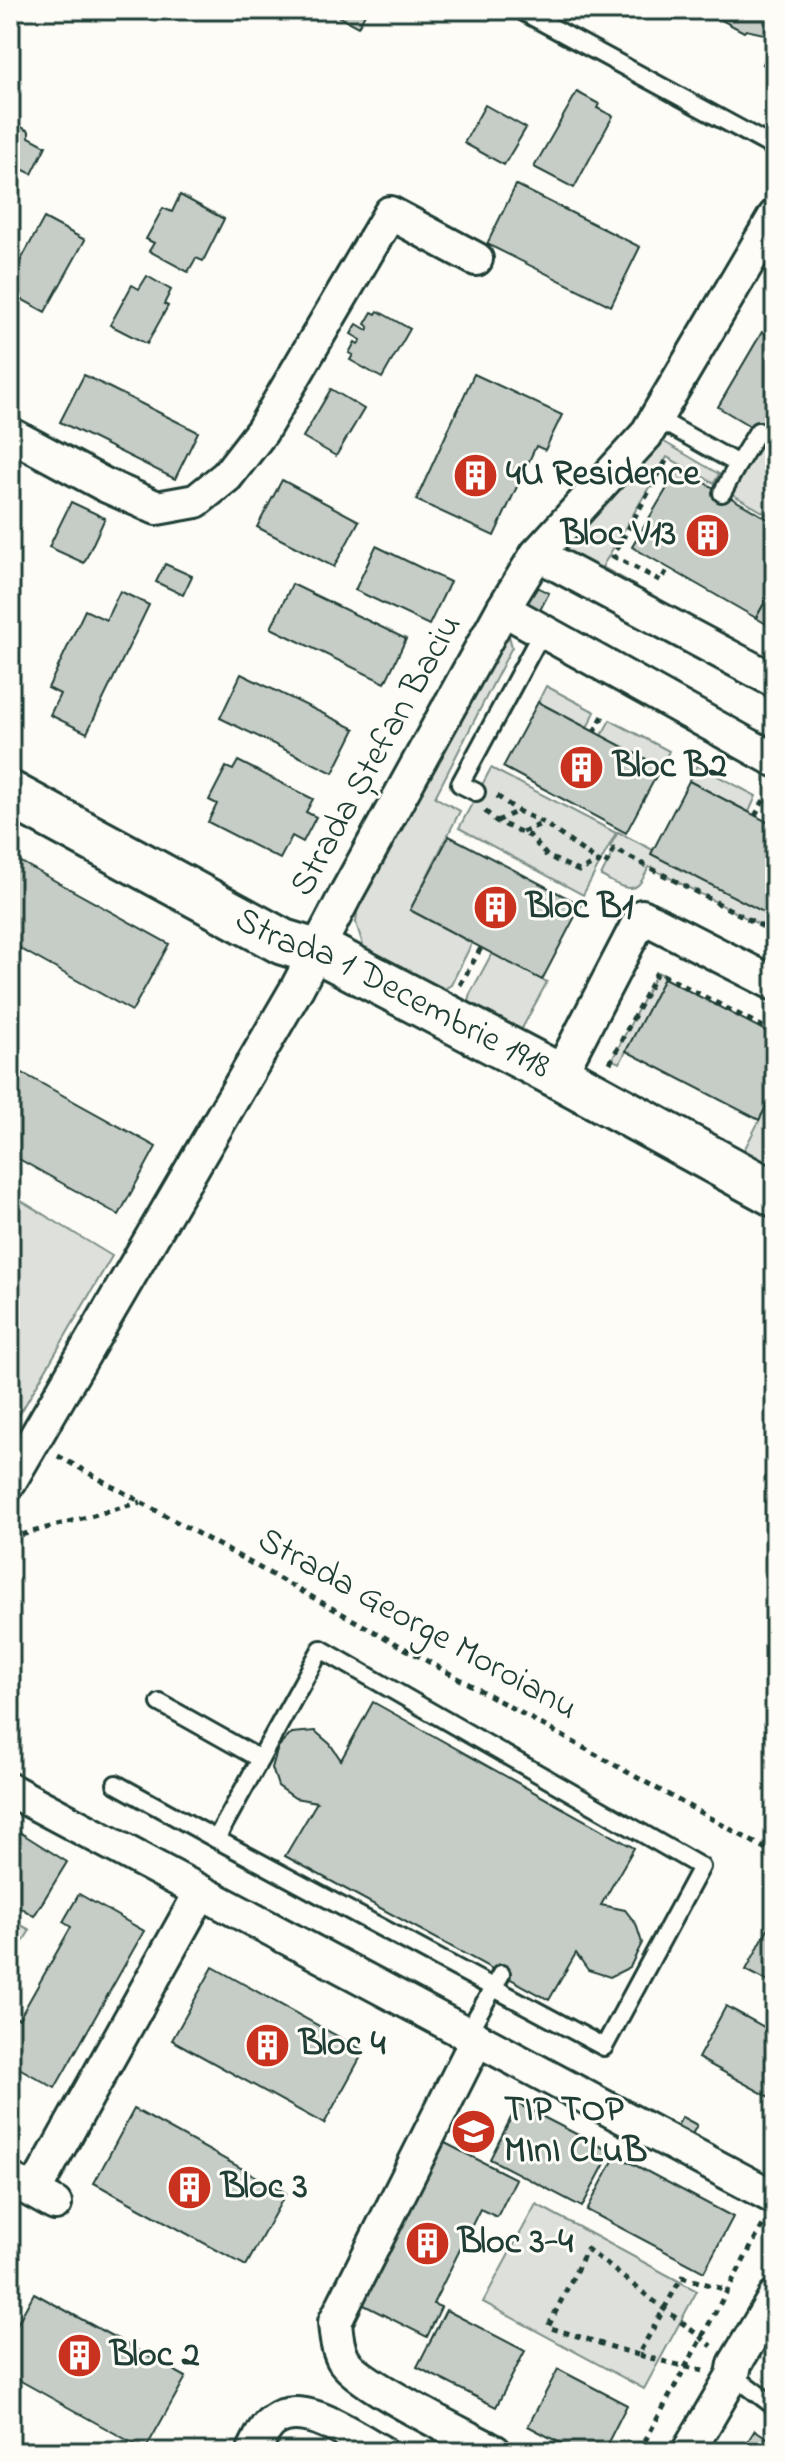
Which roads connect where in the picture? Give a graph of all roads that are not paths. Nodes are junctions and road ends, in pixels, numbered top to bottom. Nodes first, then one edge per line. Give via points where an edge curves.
1 (520, 10) edge
2 (775, 148) edge
3 (775, 216) edge
4 (476, 259) dead end
5 (656, 418) junction
6 (758, 431) dead end
7 (10, 434) edge
8 (738, 464) junction
9 (722, 493) dead end
10 (537, 554) junction
11 (503, 609) junction
12 (542, 632) junction
13 (775, 681) edge
14 (775, 760) edge
15 (10, 794) edge
16 (482, 796) road end
17 (316, 952) junction
18 (775, 984) edge
19 (559, 1076) junction
20 (775, 1194) edge
21 (10, 1481) edge
22 (160, 1703) dead end
23 (260, 1759) junction
24 (116, 1784) dead end
25 (10, 1790) edge
26 (216, 1839) junction
27 (201, 1892) junction
28 (498, 1981) junction
29 (472, 2036) junction
30 (33, 2192) edge
31 (772, 2206) edge
32 (775, 2297) edge
33 (733, 2372) junction
34 (775, 2407) edge
35 (253, 2452) edge
36 (381, 2452) edge
37 (495, 2452) edge
38 (688, 2452) edge

1 - 2 lane
3 - 5 street, Strada Ștefan Baciu
4 - 7 street via 390,213 262,431 227,476 196,501 157,508
5 - 8 lane
5 - 10 street, Strada Ștefan Baciu
6 - 8 lane
8 - 9 lane
10 - 11 street, Strada Ștefan Baciu
10 - 13 street
11 - 12 street
11 - 17 street, Strada Ștefan Baciu
12 - 14 street
12 - 16 lane via 460,784
15 - 17 street, Strada 1 Decembrie 1918 via 283,942
17 - 19 street, Strada 1 Decembrie 1918
17 - 21 street, Strada Ștefan Baciu
18 - 19 street via 642,916
19 - 20 street, Strada 1 Decembrie 1918
22 - 23 lane
23 - 26 lane
23 - 28 lane via 321,1649 701,1867 604,2047
24 - 26 lane
25 - 27 street
26 - 28 lane
27 - 29 street
27 - 30 street
28 - 29 lane
29 - 31 street
29 - 37 street via 335,2322 343,2361 364,2380
32 - 33 street
33 - 34 lane
33 - 38 street
35 - 36 street via 271,2421 291,2412 318,2417

